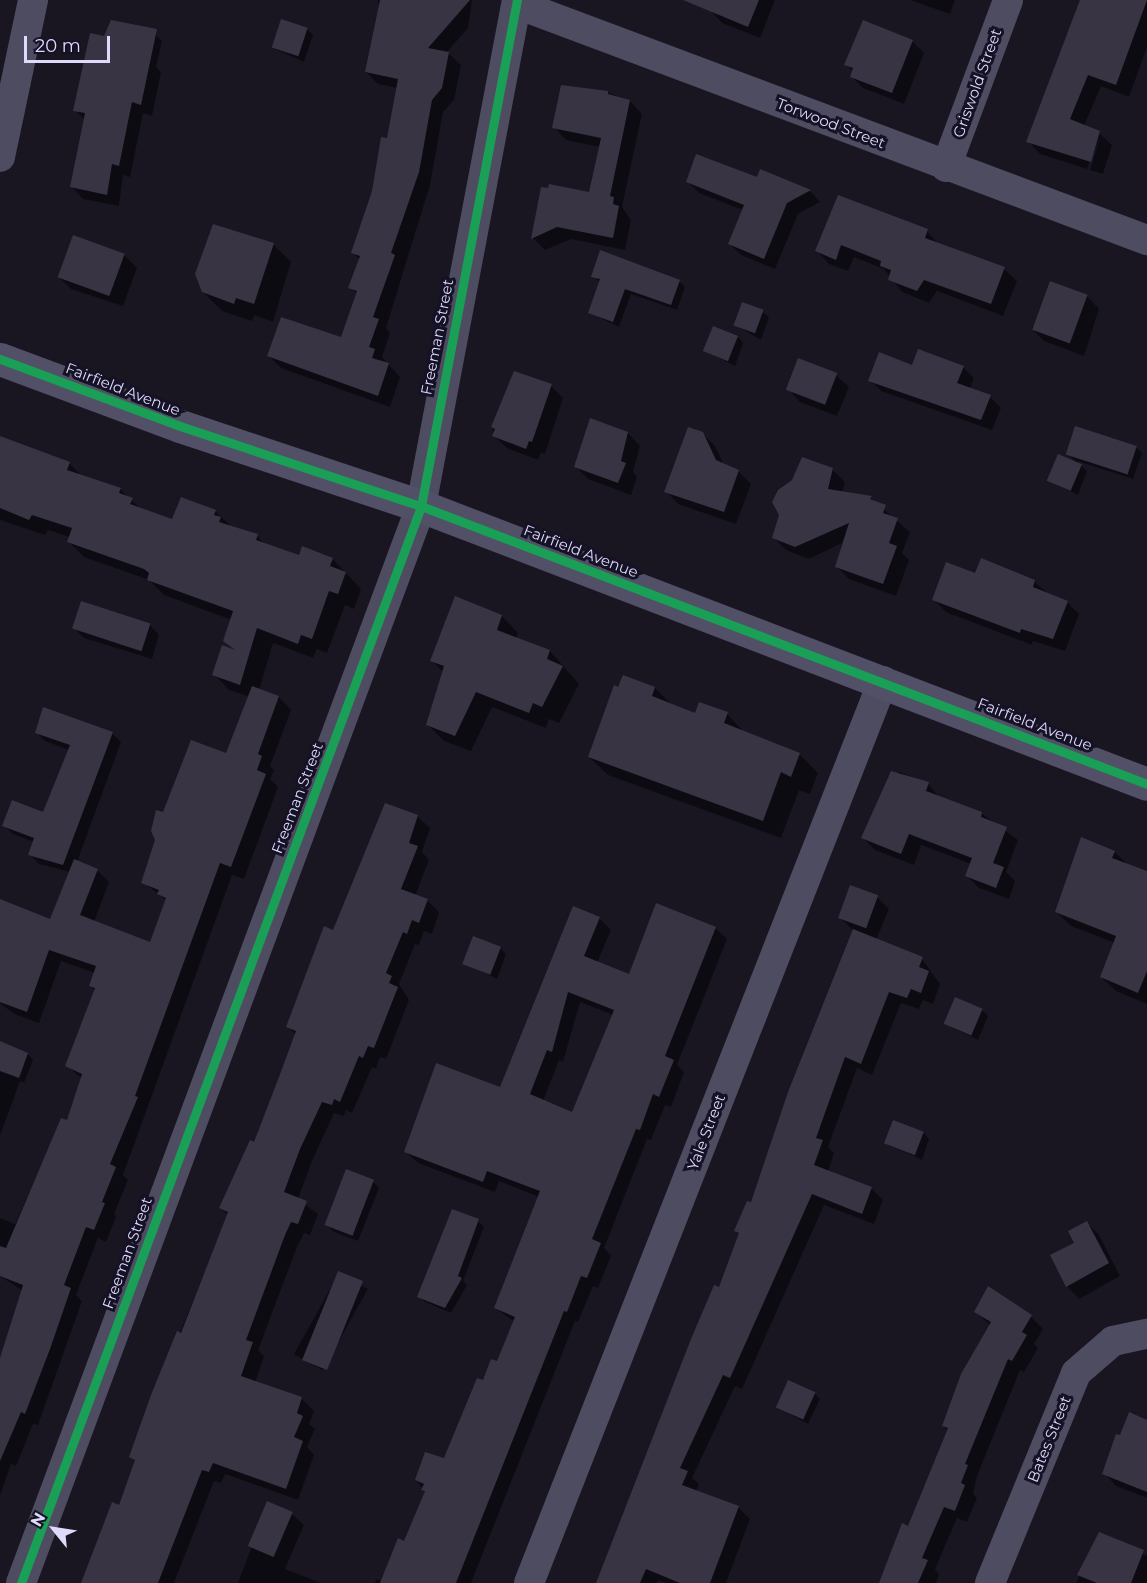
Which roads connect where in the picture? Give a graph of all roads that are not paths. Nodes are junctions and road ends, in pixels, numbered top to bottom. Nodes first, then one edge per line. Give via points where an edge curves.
1 (33, 0) edge
2 (1008, 0) edge
3 (517, 2) edge
4 (0, 157) edge
5 (946, 167) junction
6 (1147, 240) edge
7 (0, 359) edge
8 (420, 506) junction
9 (883, 681) junction
10 (1147, 784) edge
11 (1147, 1334) edge
12 (21, 1583) edge
13 (529, 1583) edge
14 (990, 1583) edge

1 - 4 street
2 - 5 street, Griswold Street
3 - 5 street, Torwood Street
3 - 8 street, Freeman Street
5 - 6 street, Torwood Street
7 - 8 main road, Fairfield Avenue via 162,420
8 - 9 main road, Fairfield Avenue
8 - 12 street, Freeman Street
9 - 10 main road, Fairfield Avenue
9 - 13 street, Yale Street
11 - 14 street, Bates Street via 1113,1341 1076,1373

